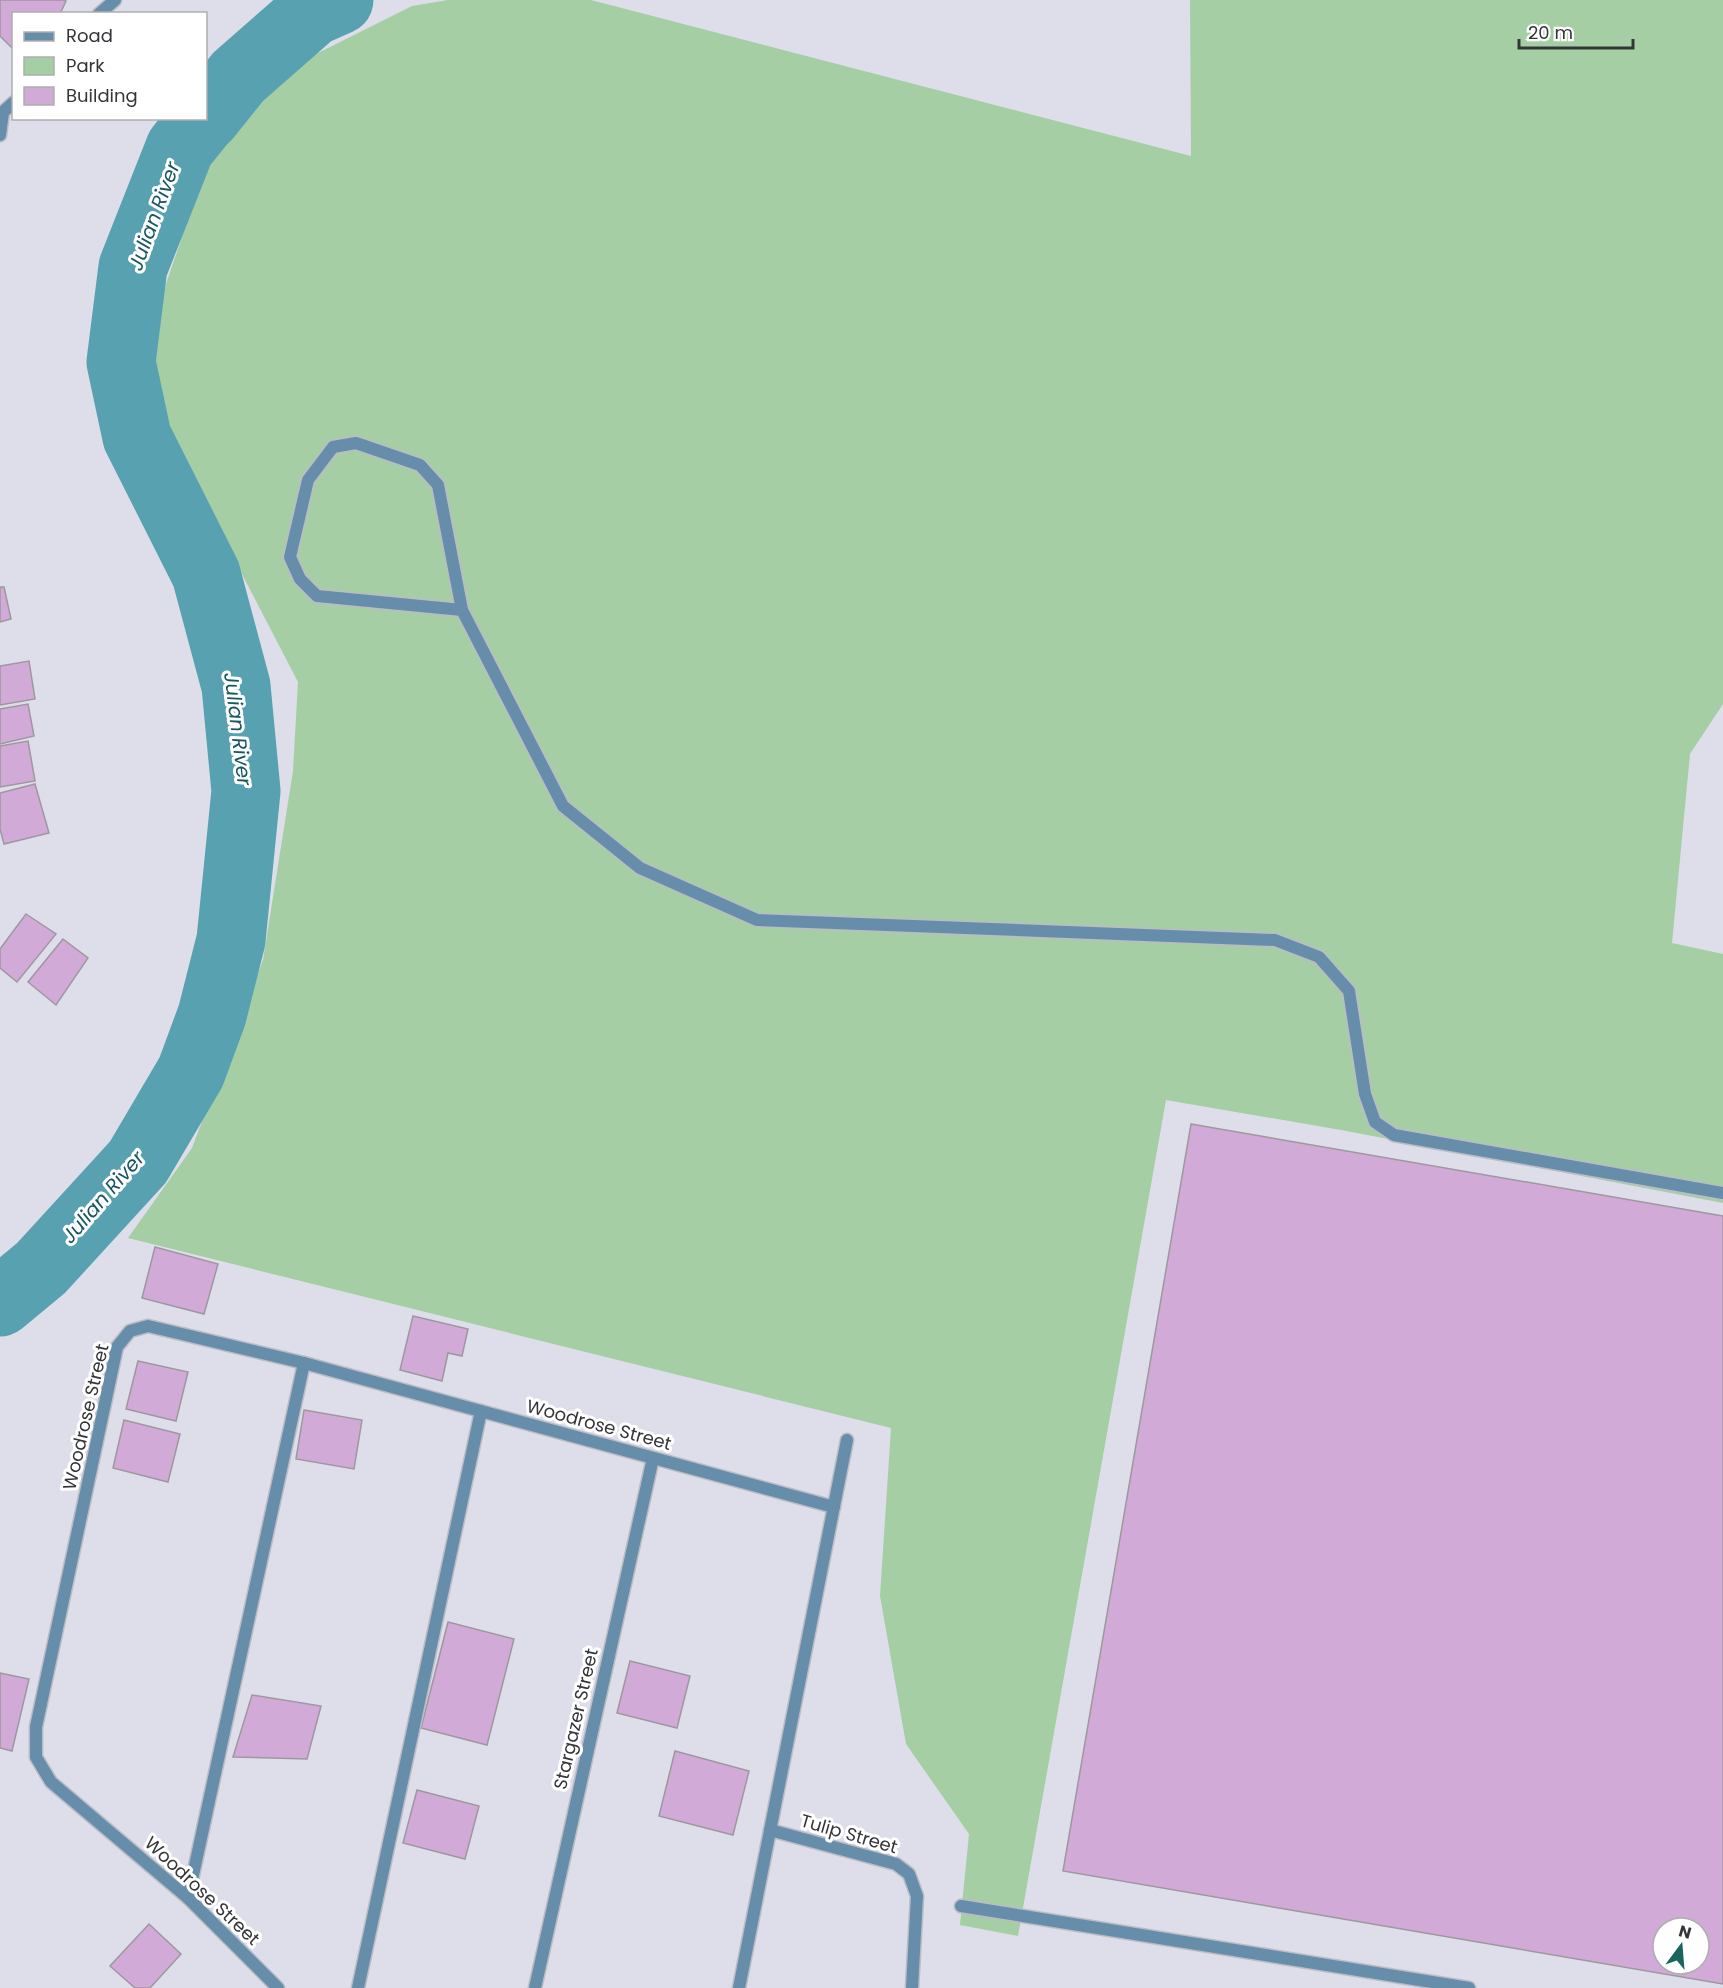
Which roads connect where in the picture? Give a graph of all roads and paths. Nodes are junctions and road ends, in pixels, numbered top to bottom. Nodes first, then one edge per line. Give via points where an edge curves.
1 (2, 112) edge
2 (0, 135) edge
3 (462, 610) junction
4 (1723, 1193) edge
5 (304, 1363) junction
6 (481, 1412) junction
7 (847, 1440) dead end
8 (653, 1458) junction
9 (834, 1507) junction
10 (770, 1830) junction
11 (188, 1898) junction
12 (961, 1906) dead end
13 (278, 1988) edge
14 (358, 1988) edge
15 (535, 1988) edge
16 (739, 1988) edge
17 (912, 1988) edge
18 (1469, 1988) edge

1 - 2 street
3 - 3 street via 317,596 300,579 290,557 308,480 333,447 356,443 420,465 438,485
3 - 4 street via 563,806 640,868 757,920 1275,940 1319,957 1349,991 1365,1094 1375,1122 1394,1135
5 - 6 street, Woodrose Street
5 - 11 street
5 - 11 street, Woodrose Street via 148,1326 130,1331 117,1347 114,1359 36,1727 36,1757 51,1782
6 - 8 street, Woodrose Street
6 - 14 street
7 - 9 street
8 - 9 street, Woodrose Street
8 - 15 street, Stargazer Street
9 - 10 street
10 - 16 street
10 - 17 street, Tulip Street via 896,1864 909,1874 917,1896
11 - 13 street, Woodrose Street
12 - 18 street

